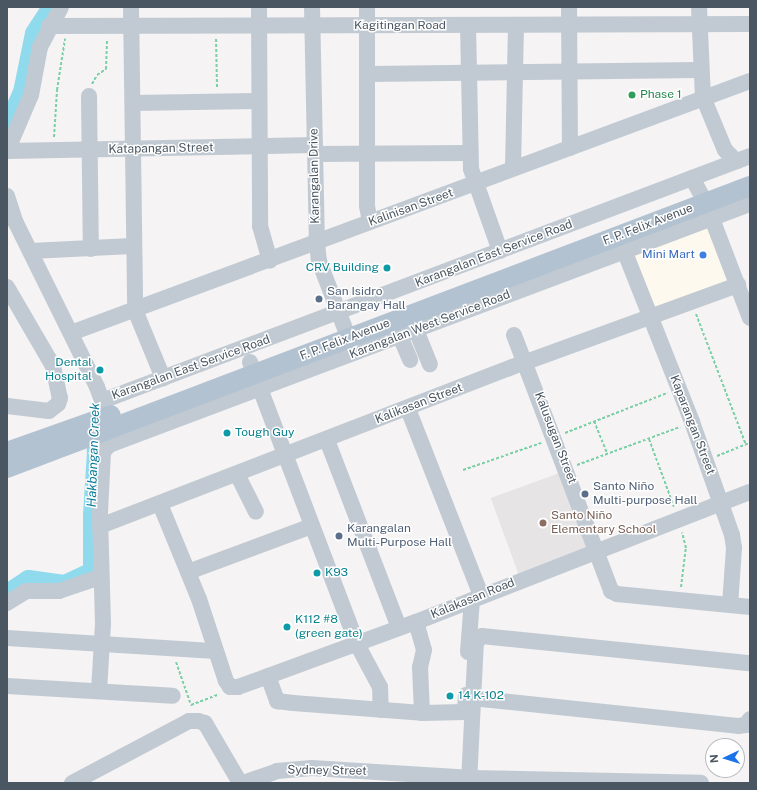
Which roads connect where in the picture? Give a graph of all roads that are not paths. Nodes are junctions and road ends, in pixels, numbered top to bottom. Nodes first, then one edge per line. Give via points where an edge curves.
1 (61, 7) edge
2 (130, 7) edge
3 (259, 7) edge
4 (312, 7) edge
5 (367, 7) edge
6 (569, 7) edge
7 (699, 7) edge
8 (312, 24) junction
9 (570, 24) junction
10 (699, 24) junction
11 (750, 24) edge
12 (259, 25) junction
13 (516, 25) junction
14 (49, 26) junction
15 (131, 26) junction
16 (468, 26) junction
17 (368, 27) junction
18 (515, 70) junction
19 (570, 70) junction
20 (700, 70) junction
21 (469, 71) junction
22 (369, 74) junction
23 (750, 81) edge
24 (89, 96) road end
25 (703, 97) junction
26 (259, 101) junction
27 (133, 103) junction
28 (258, 147) junction
29 (570, 148) junction
30 (133, 149) junction
31 (88, 150) junction
32 (315, 150) junction
33 (7, 151) edge
34 (469, 153) junction
35 (368, 154) junction
36 (745, 163) edge
37 (513, 168) junction
38 (476, 184) junction
39 (750, 186) edge
40 (7, 196) edge
41 (703, 197) junction
42 (750, 204) edge
43 (370, 222) junction
44 (316, 243) junction
45 (132, 246) junction
46 (91, 249) junction
47 (624, 250) junction
48 (31, 251) junction
49 (500, 251) junction
50 (270, 261) junction
51 (738, 285) junction
52 (7, 286) edge
53 (135, 310) junction
54 (650, 317) junction
55 (750, 318) edge
56 (344, 326) junction
57 (416, 330) junction
58 (71, 333) junction
59 (514, 334) dead end
60 (400, 336) junction
61 (410, 360) dead end
62 (526, 362) junction
63 (430, 364) dead end
64 (255, 376) junction
65 (163, 378) junction
66 (7, 406) edge
67 (408, 409) junction
68 (104, 424) junction
69 (60, 440) junction
70 (327, 440) junction
71 (7, 452) edge
72 (286, 456) junction
73 (7, 468) edge
74 (237, 474) junction
75 (750, 492) edge
76 (721, 503) junction
77 (160, 504) junction
78 (256, 512) dead end
79 (100, 526) junction
80 (312, 526) junction
81 (598, 551) junction
82 (188, 572) junction
83 (100, 577) junction
84 (477, 597) junction
85 (7, 603) edge
86 (730, 606) junction
87 (750, 607) edge
88 (416, 622) junction
89 (399, 628) junction
90 (7, 638) edge
91 (102, 643) junction
92 (357, 644) junction
93 (216, 651) junction
94 (750, 663) edge
95 (268, 676) junction
96 (7, 686) edge
97 (99, 691) junction
98 (173, 696) dead end
99 (472, 698) junction
100 (381, 710) junction
101 (422, 712) junction
102 (750, 719) edge
103 (359, 777) edge
104 (377, 778) edge
105 (395, 778) edge
106 (420, 779) edge
107 (469, 780) edge
108 (72, 783) edge
109 (240, 783) edge
110 (243, 783) edge
111 (701, 783) edge

1 - 14 street
2 - 15 street
3 - 12 street
4 - 8 street, Karangalan Drive
5 - 17 street
6 - 9 street
7 - 10 street
8 - 12 street, Kagitingan Road
8 - 17 street, Kagitingan Road
8 - 32 street, Karangalan Drive
9 - 10 street, Kagitingan Road
9 - 13 street, Kagitingan Road
9 - 19 street
10 - 11 street, Kagitingan Road
10 - 20 street
12 - 15 street, Kagitingan Road
12 - 26 street
13 - 16 street, Kagitingan Road
13 - 18 street
14 - 15 street, Kagitingan Road
14 - 33 street via 40,47 31,95
15 - 27 street
16 - 17 street, Kagitingan Road
16 - 21 street
17 - 22 street
18 - 19 street
18 - 21 street
18 - 37 street
19 - 20 street
19 - 29 street
20 - 25 street
21 - 22 street
21 - 34 street
22 - 35 street
23 - 25 street, Kalinisan Street
24 - 31 street
25 - 29 street, Kalinisan Street
25 - 36 street via 725,150
26 - 27 street
26 - 28 street
27 - 30 street
28 - 30 street, Katapangan Street
28 - 32 street, Katapangan Street
28 - 50 street via 260,226
29 - 37 street, Kalinisan Street
30 - 31 street, Katapangan Street
30 - 45 street
31 - 33 street, Katapangan Street
31 - 46 street
32 - 35 street, Katapangan Street
32 - 44 street, Karangalan Drive
34 - 35 street, Katapangan Street
34 - 38 street
35 - 43 street
36 - 41 main road, F. P. Felix Avenue
37 - 38 street, Kalinisan Street
38 - 43 street, Kalinisan Street
38 - 49 street
39 - 41 main road, F. P. Felix Avenue
40 - 48 street via 16,223
41 - 42 street, Karangalan West Service Road
41 - 47 street, Karangalan West Service Road
41 - 49 street, Karangalan East Service Road
41 - 51 street
41 - 56 main road, F. P. Felix Avenue
43 - 44 street, Kalinisan Street
44 - 50 street, Kalinisan Street
44 - 56 street, Karangalan Drive via 319,261
45 - 46 street
45 - 53 street
46 - 48 street
47 - 54 street, Kaparangan Street
47 - 57 street, Karangalan West Service Road
48 - 58 street
49 - 56 street, Karangalan East Service Road
50 - 53 street, Kalinisan Street
51 - 54 street, Kalikasan Street
51 - 55 street
52 - 66 street via 53,366 60,398 58,404 49,411
53 - 58 street, Kalinisan Street
53 - 65 street
54 - 62 street, Kalikasan Street
54 - 76 street, Kaparangan Street
56 - 64 main road, F. P. Felix Avenue
56 - 65 street, Karangalan East Service Road
57 - 60 street, Karangalan West Service Road
57 - 63 street
58 - 68 street
59 - 62 street, Kalusugan Street
60 - 61 street
60 - 64 street, Karangalan West Service Road
62 - 67 street, Kalikasan Street
62 - 81 street, Kalusugan Street
64 - 68 main road, F. P. Felix Avenue
64 - 72 street
65 - 68 street, Karangalan East Service Road
67 - 70 street, Kalikasan Street
67 - 84 street
68 - 69 main road, F. P. Felix Avenue
68 - 79 street
69 - 71 main road, F. P. Felix Avenue
69 - 73 main road, F. P. Felix Avenue
70 - 72 street, Kalikasan Street
70 - 89 street
72 - 74 street, Kalikasan Street
72 - 80 street
74 - 77 street, Kalikasan Street
74 - 78 street
75 - 76 street, Kalakasan Road
76 - 81 street, Kalakasan Road
76 - 86 street, Kaparangan Street via 734,548
77 - 79 street, Kalikasan Street
77 - 82 street
79 - 83 street
80 - 82 street
80 - 92 street
81 - 84 street, Kalakasan Road
81 - 86 street, Kalusugan Street via 606,582 613,593
82 - 93 street
83 - 85 street via 59,591 26,591
83 - 91 street
84 - 88 street, Kalakasan Road
84 - 101 street via 465,712
86 - 87 street, Kalusugan Street
88 - 89 street, Kalakasan Road
88 - 101 street via 424,650 420,667
89 - 92 street, Kalakasan Road
90 - 91 street
91 - 93 street
91 - 97 street
92 - 95 street, Kalakasan Road
92 - 100 street via 380,687
93 - 95 street, Kalakasan Road via 230,687
94 - 99 street via 482,636 479,638
95 - 100 street via 277,701
96 - 97 street
97 - 98 street
99 - 102 street via 738,726 746,725
99 - 107 street
100 - 101 street
103 - 104 street, Sydney Street
103 - 110 street, Sydney Street via 312,768 277,771
104 - 105 street, Sydney Street
105 - 106 street, Sydney Street
106 - 107 street, Sydney Street
107 - 111 street, Sydney Street
108 - 109 street via 189,721 205,723

